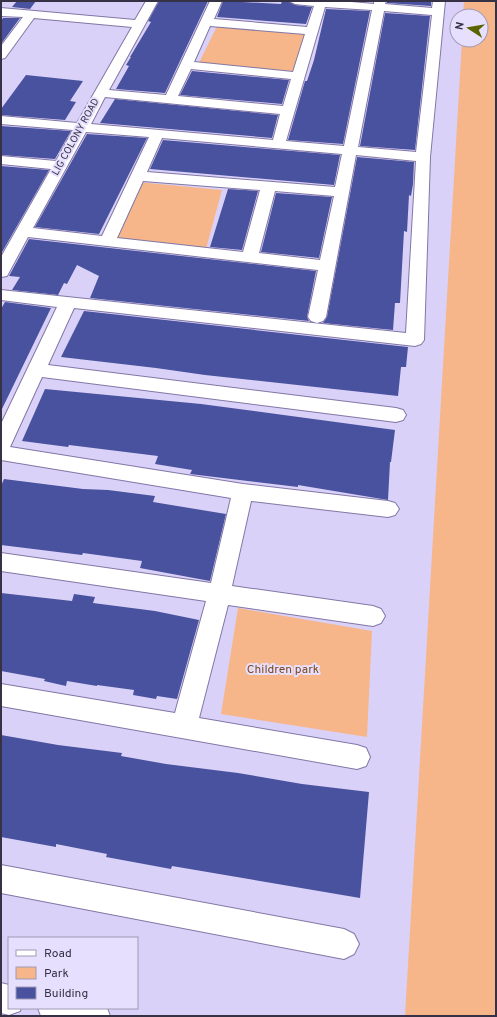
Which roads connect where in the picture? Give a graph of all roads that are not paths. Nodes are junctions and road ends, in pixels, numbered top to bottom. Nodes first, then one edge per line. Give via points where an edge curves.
1 (152, 1) edge
2 (216, 1) edge
3 (295, 1) edge
4 (321, 2) edge
5 (380, 4) edge
6 (438, 6) edge
7 (1, 12) edge
8 (31, 14) junction
9 (206, 22) junction
10 (139, 24) junction
11 (312, 31) junction
12 (1, 55) edge
13 (186, 65) junction
14 (298, 76) junction
15 (101, 93) junction
16 (170, 100) junction
17 (288, 111) junction
18 (1, 120) edge
19 (82, 127) junction
20 (157, 134) junction
21 (278, 145) junction
22 (351, 151) junction
23 (423, 158) junction
24 (1, 160) edge
25 (60, 166) junction
26 (138, 176) junction
27 (269, 186) junction
28 (342, 192) junction
29 (24, 232) junction
30 (108, 240) junction
31 (250, 256) junction
32 (328, 266) junction
33 (1, 272) edge
34 (1, 285) edge
35 (1, 294) edge
36 (68, 302) junction
37 (317, 317) junction
38 (416, 328) junction
39 (36, 370) junction
40 (396, 415) dead end
41 (1, 445) edge
42 (1, 453) edge
43 (243, 492) junction
44 (388, 509) dead end
45 (1, 562) edge
46 (219, 595) junction
47 (372, 616) dead end
48 (1, 695) edge
49 (184, 726) junction
50 (357, 757) dead end
51 (1, 879) edge
52 (344, 944) dead end
53 (58, 1009) edge
54 (95, 1016) edge

1 - 10 street, LIG COLONY ROAD
2 - 9 street
3 - 4 street
4 - 5 street
4 - 11 street
5 - 6 street
5 - 22 street
6 - 23 street
7 - 8 street
8 - 10 street
8 - 12 street
9 - 11 street
9 - 13 street
10 - 15 street, LIG COLONY ROAD
11 - 14 street
13 - 14 street
13 - 16 street
14 - 17 street
15 - 16 street
15 - 19 street, LIG COLONY ROAD
16 - 17 street
17 - 21 street
18 - 19 street
19 - 20 street
19 - 25 street, LIG COLONY ROAD
20 - 21 street
20 - 26 street
21 - 22 street
22 - 23 street
22 - 28 street
23 - 38 street
24 - 25 street
25 - 29 street, LIG COLONY ROAD
26 - 27 street
26 - 30 street
27 - 28 street
27 - 31 street
28 - 32 street
29 - 30 street
29 - 33 street, LIG COLONY ROAD
30 - 31 street
31 - 32 street
32 - 37 street
34 - 37 street
35 - 36 street
36 - 38 street via 415,340
36 - 39 street
37 - 38 street
39 - 40 street
39 - 41 street
42 - 43 street
43 - 44 street
43 - 46 street
45 - 46 street
46 - 47 street
46 - 49 street
48 - 49 street
49 - 50 street
51 - 52 street
53 - 54 street

